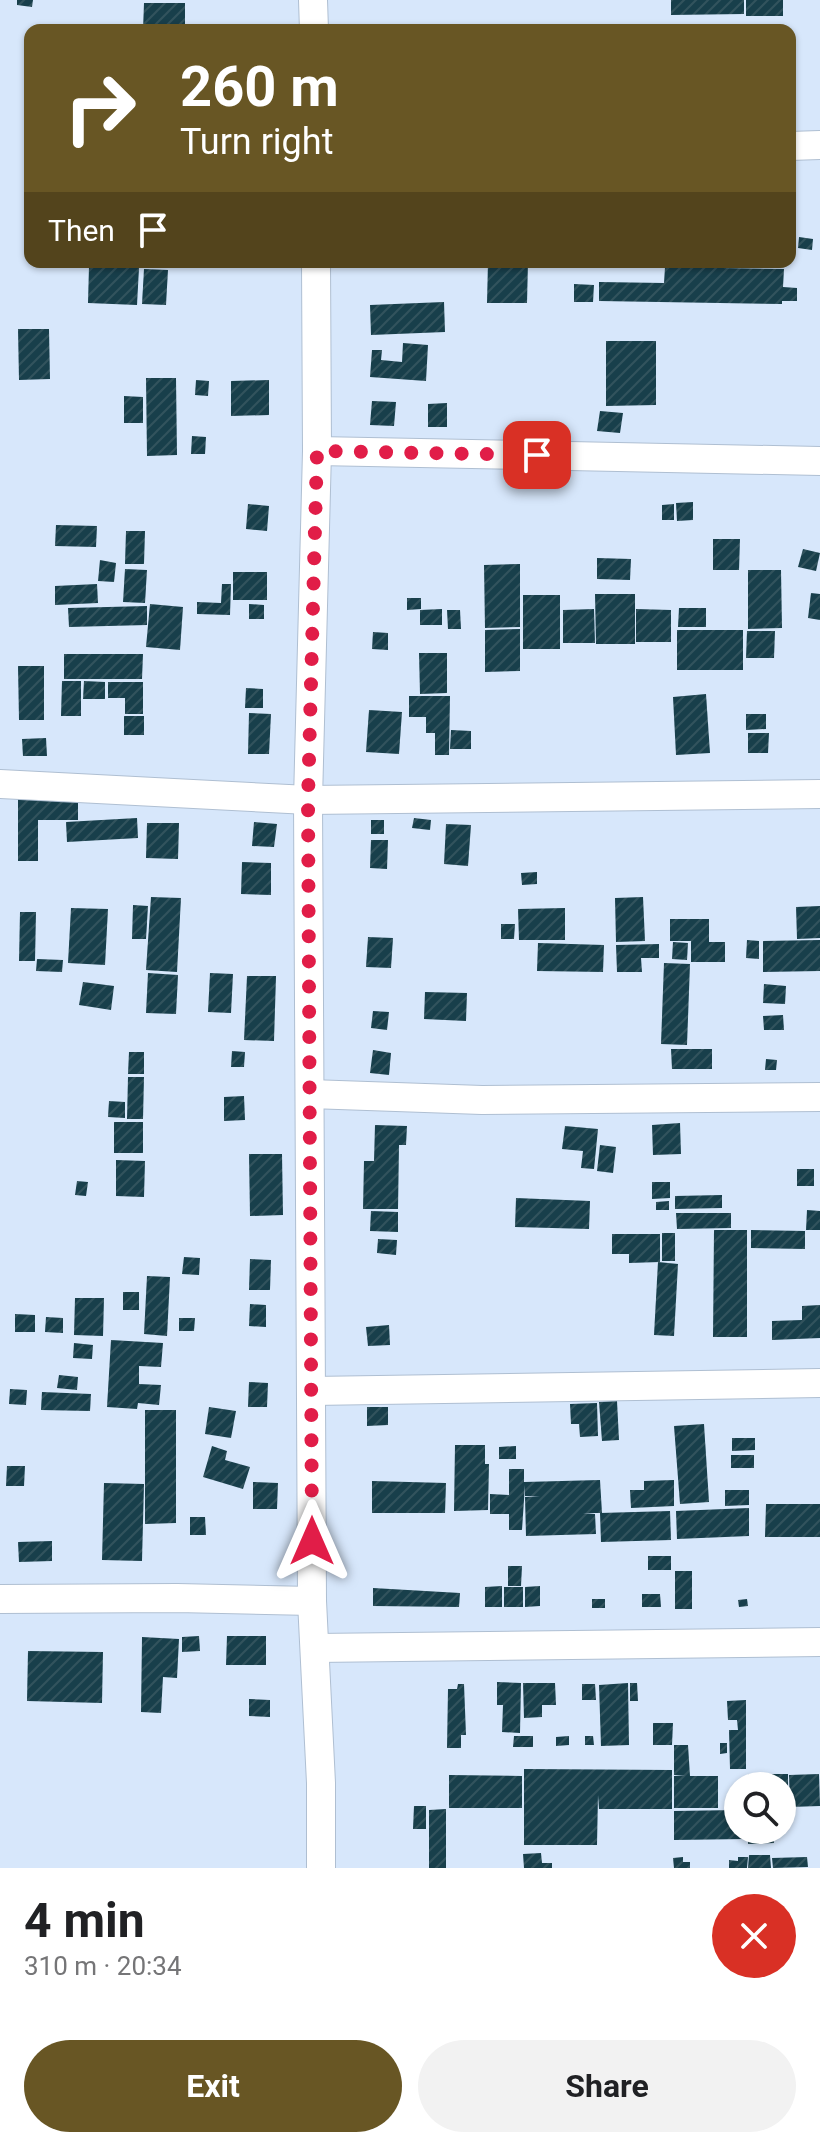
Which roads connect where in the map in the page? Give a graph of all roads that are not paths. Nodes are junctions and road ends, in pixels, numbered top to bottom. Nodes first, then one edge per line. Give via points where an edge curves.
1 (313, 0) edge
2 (314, 24) edge
3 (820, 145) edge
4 (796, 146) edge
5 (316, 268) edge
6 (317, 451) junction
7 (820, 461) edge
8 (0, 784) edge
9 (820, 794) edge
10 (308, 800) junction
11 (310, 1094) junction
12 (820, 1097) edge
13 (820, 1383) edge
14 (312, 1391) junction
15 (0, 1599) edge
16 (312, 1601) junction
17 (820, 1642) edge
18 (315, 1648) junction
19 (321, 1868) edge

1 - 2 street
3 - 4 street
5 - 6 street
6 - 7 street
6 - 10 street
8 - 10 street
9 - 10 street
10 - 11 street
11 - 12 street via 482,1100
11 - 14 street
13 - 14 street
14 - 16 street
15 - 16 street
16 - 18 street
17 - 18 street
18 - 19 street

